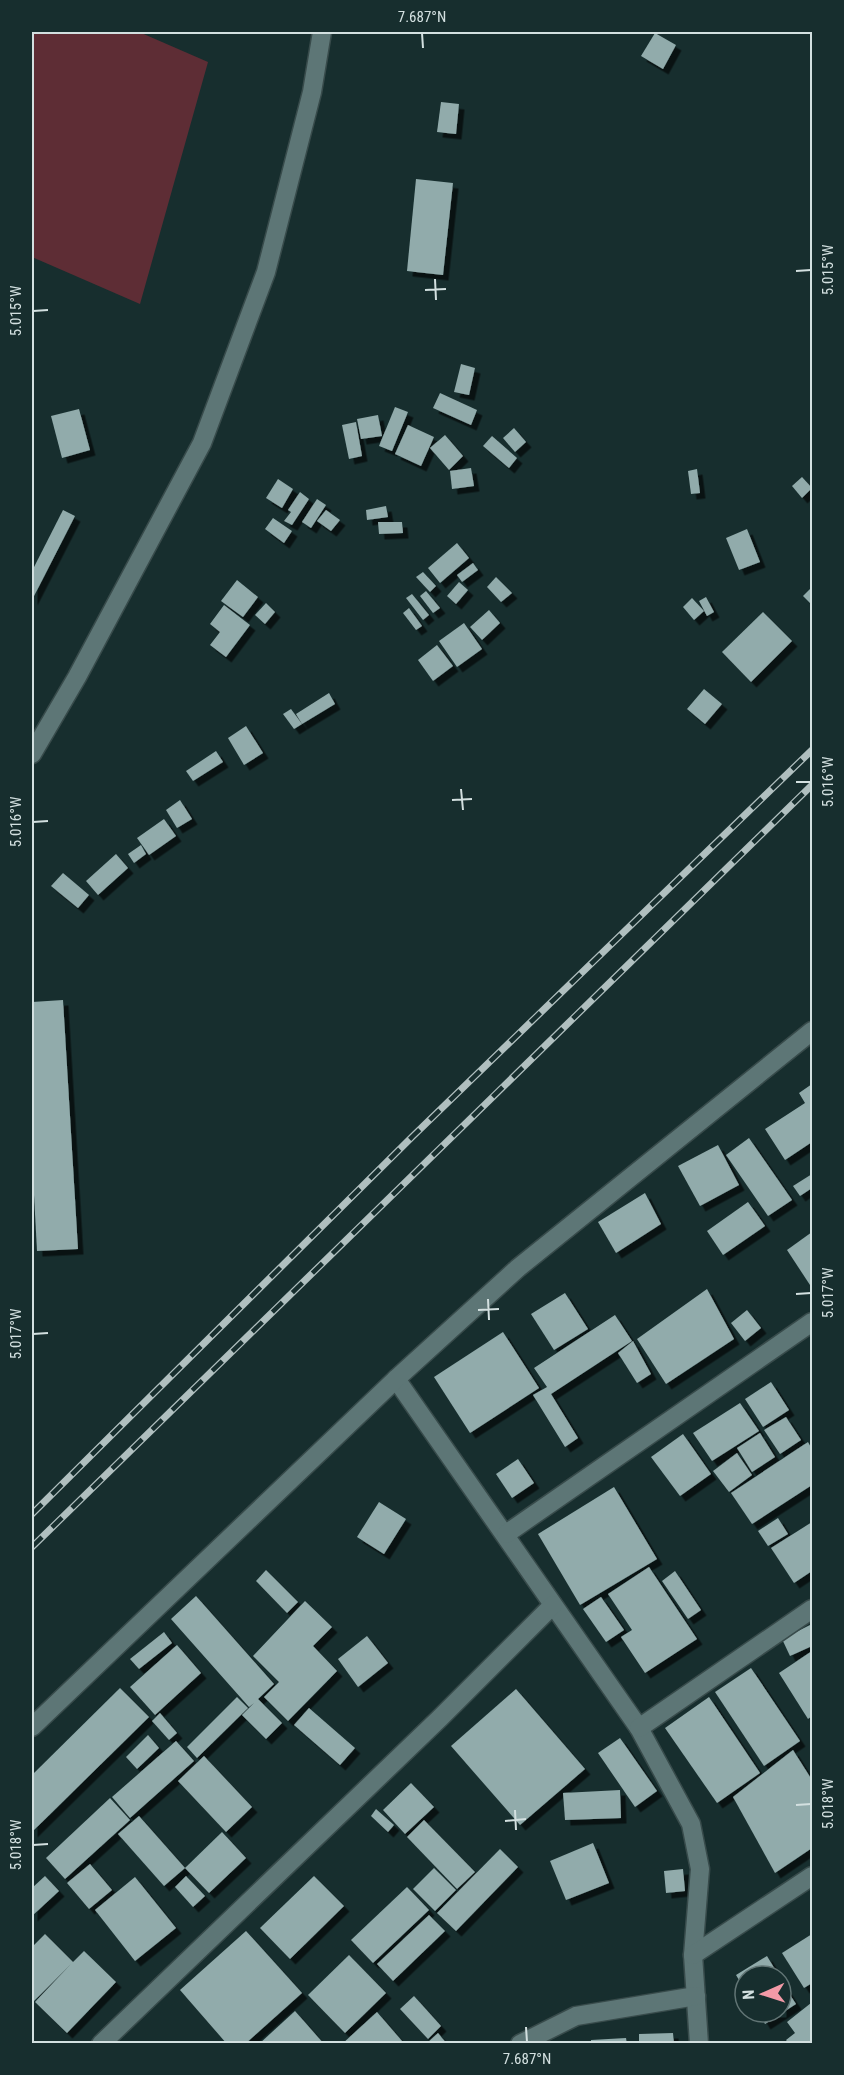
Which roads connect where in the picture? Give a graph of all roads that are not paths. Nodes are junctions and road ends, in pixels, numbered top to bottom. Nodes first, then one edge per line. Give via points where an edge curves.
1 (322, 32) edge
2 (32, 754) edge
3 (813, 1031) edge
4 (813, 1322) edge
5 (396, 1379) junction
6 (506, 1534) junction
7 (553, 1605) junction
8 (813, 1609) edge
9 (32, 1727) edge
10 (639, 1728) junction
11 (813, 1876) edge
12 (693, 1955) junction
13 (696, 1996) junction
14 (101, 2043) edge
15 (520, 2043) edge
16 (699, 2043) edge

1 - 2 street via 312,92 266,272 202,443
3 - 5 street via 518,1268
4 - 6 street
5 - 6 street
5 - 9 street
6 - 7 street
7 - 10 street
7 - 14 street
8 - 10 street
10 - 12 street via 691,1824 700,1869
11 - 12 street
12 - 13 street
13 - 15 street via 576,2016
13 - 16 street

